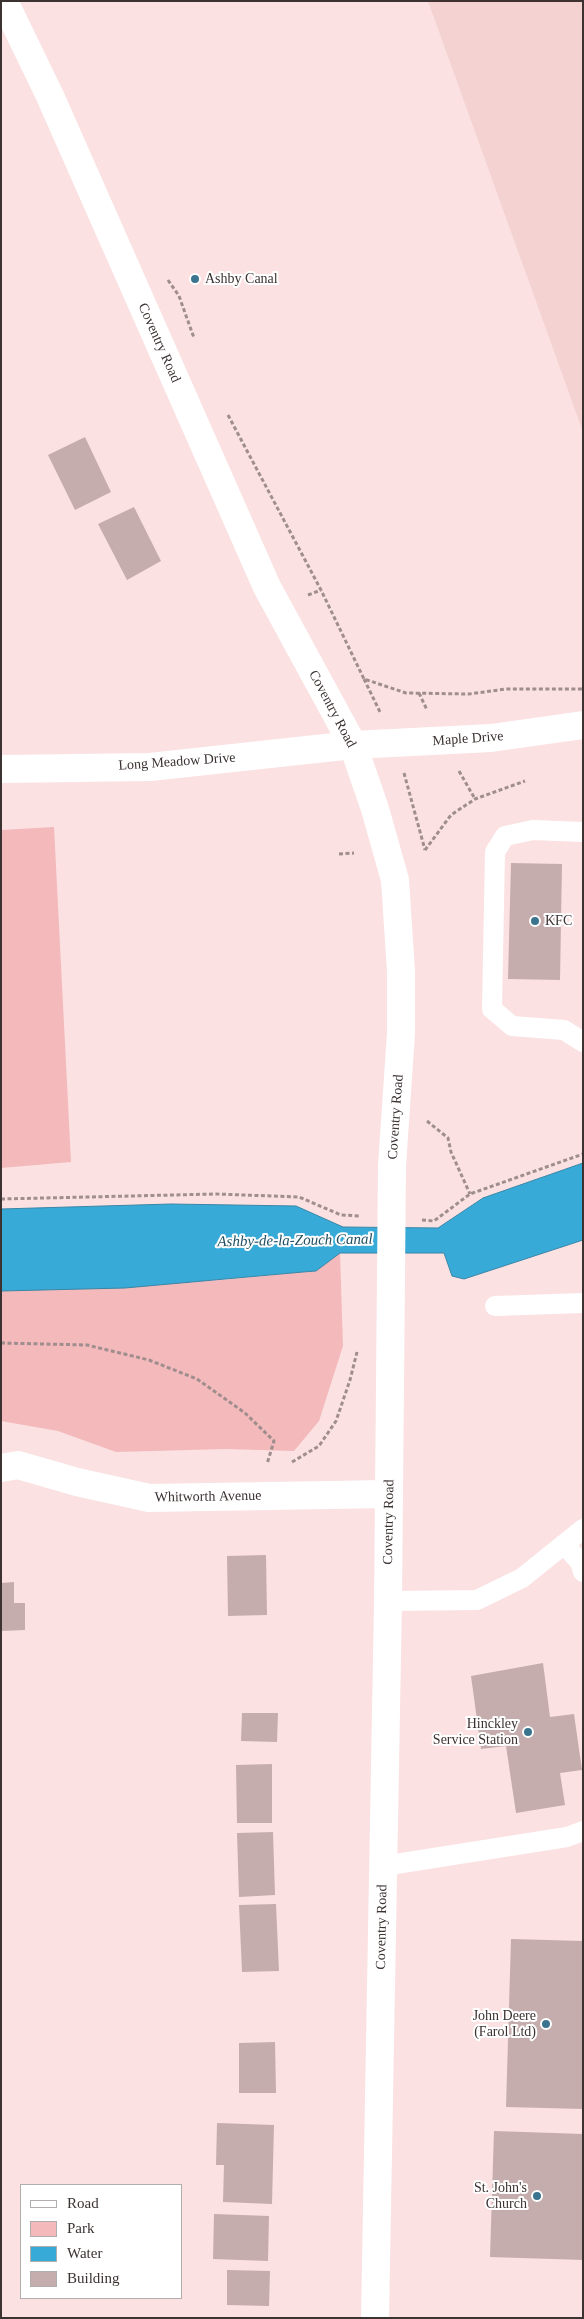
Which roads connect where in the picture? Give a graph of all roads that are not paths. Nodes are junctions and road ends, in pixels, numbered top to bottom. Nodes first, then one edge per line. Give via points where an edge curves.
1 (4, 1) edge
2 (583, 725) edge
3 (353, 745) junction
4 (1, 769) edge
5 (583, 832) edge
6 (583, 1042) edge
7 (583, 1303) edge
8 (495, 1306) dead end
9 (1, 1468) edge
10 (389, 1494) junction
11 (583, 1529) edge
12 (564, 1544) junction
13 (583, 1572) edge
14 (388, 1601) junction
15 (583, 1831) edge
16 (383, 1866) junction
17 (375, 2318) edge

1 - 3 main road, Coventry Road via 50,96 267,587
2 - 3 main road, Maple Drive via 491,738
3 - 4 main road, Long Meadow Drive via 150,766
3 - 10 main road, Coventry Road via 395,880 401,972 392,1166
5 - 6 lane via 533,830 505,836 495,852 492,1009 512,1026 564,1030
7 - 8 lane
9 - 10 main road, Whitworth Avenue via 18,1465 150,1498
10 - 14 main road, Coventry Road
11 - 12 lane
12 - 13 lane via 580,1562
12 - 14 lane via 522,1578 476,1600
14 - 16 main road, Coventry Road
15 - 16 lane via 567,1837
16 - 17 main road, Coventry Road

